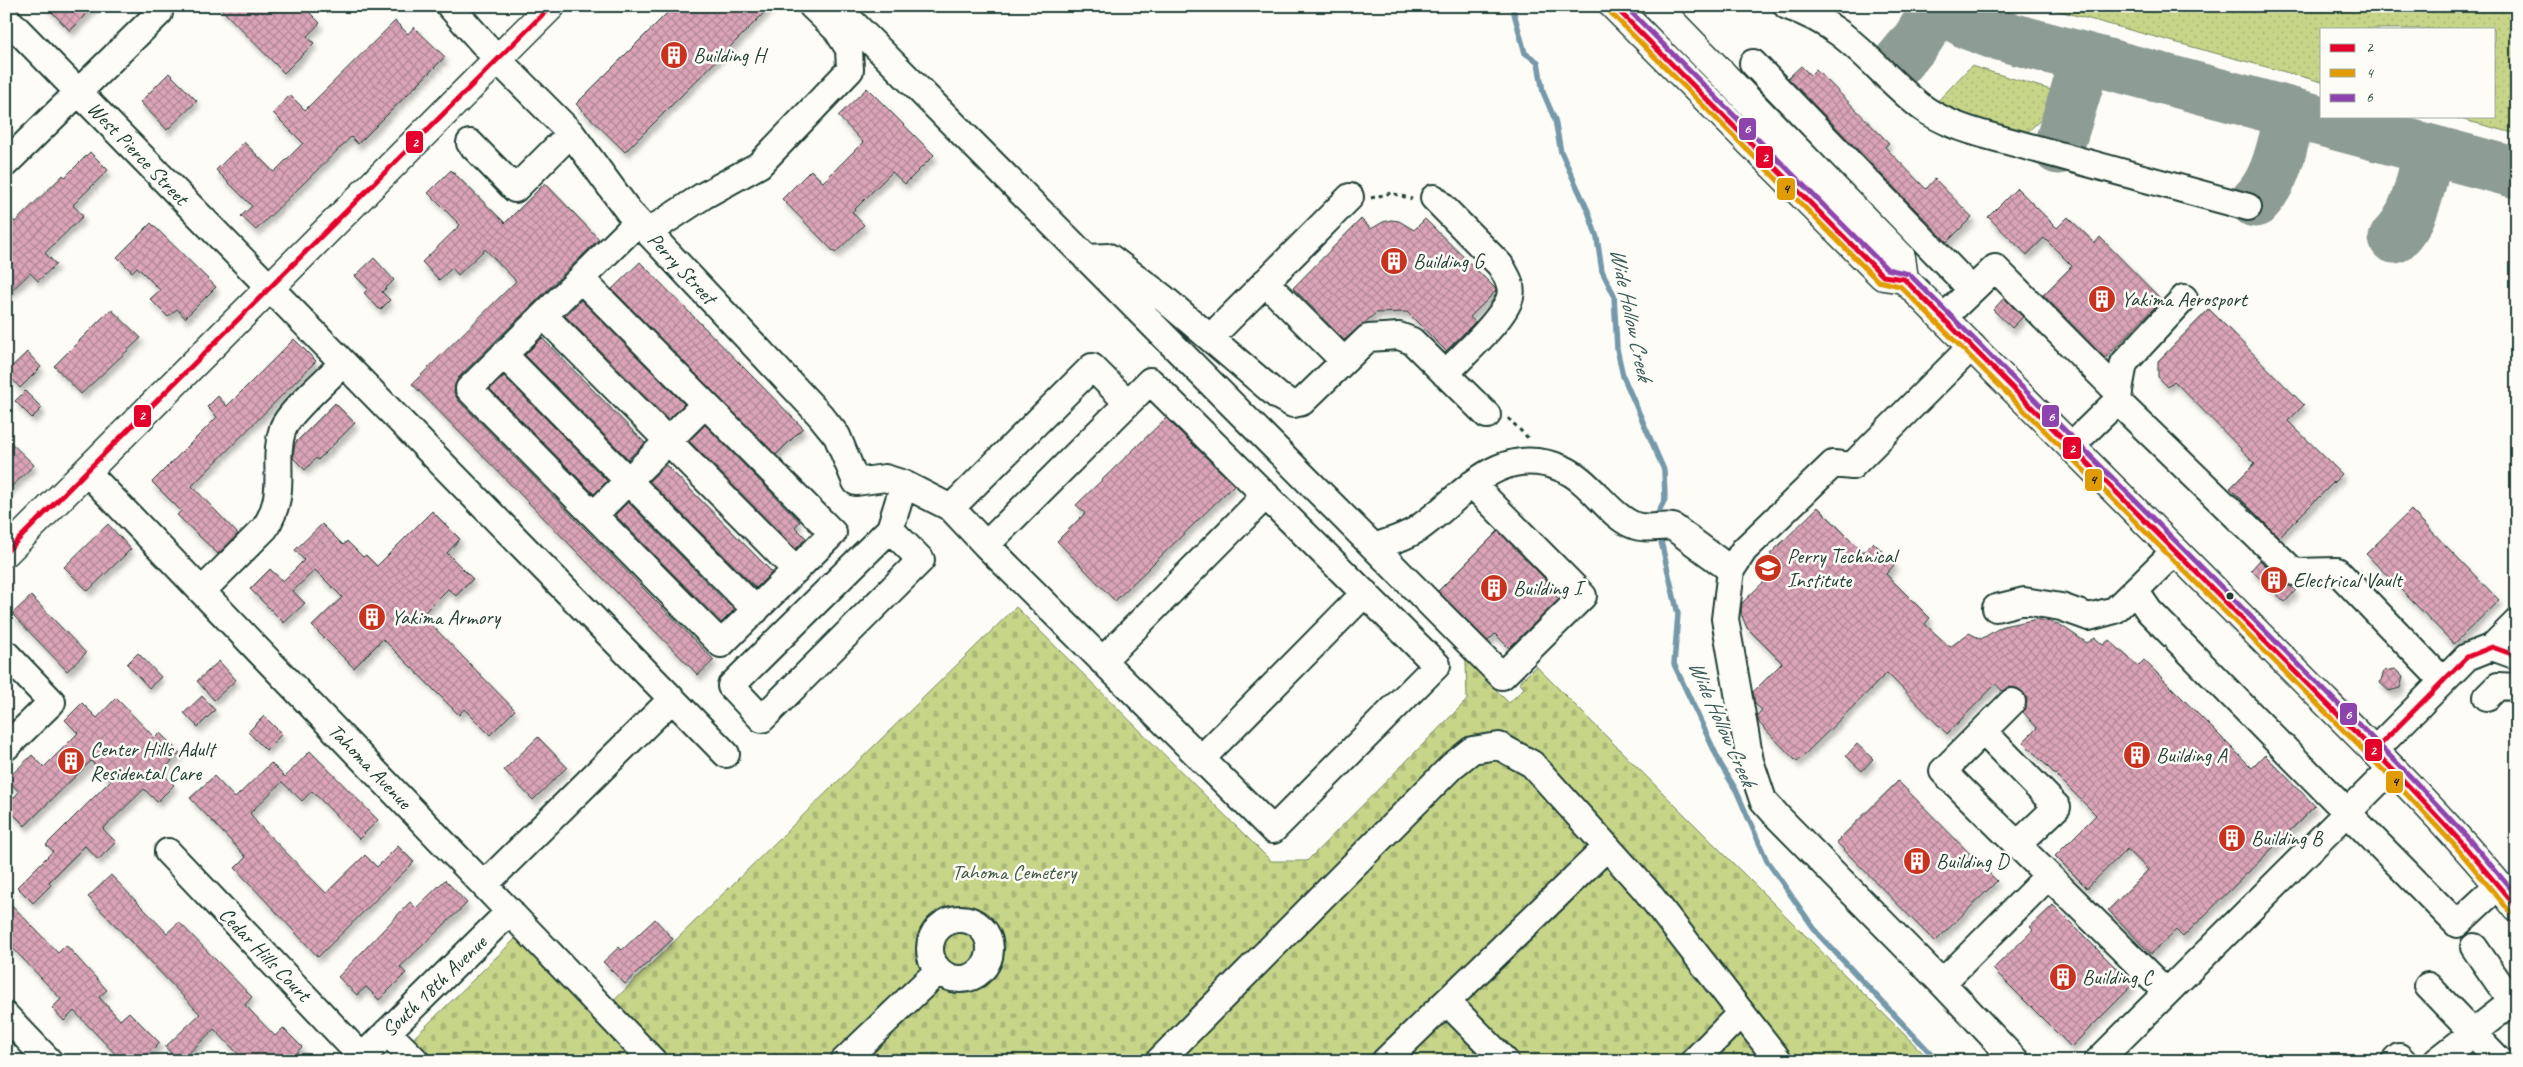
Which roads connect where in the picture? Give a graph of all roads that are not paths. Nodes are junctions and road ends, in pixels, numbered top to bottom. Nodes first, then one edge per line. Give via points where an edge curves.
1 (450, 6) edge
2 (551, 6) edge
3 (812, 6) edge
4 (836, 6) edge
5 (1614, 6) edge
6 (1656, 6) edge
7 (1787, 6) edge
8 (159, 13) dead end
9 (6, 18) edge
10 (498, 60) junction
11 (1753, 63) dead end
12 (78, 92) junction
13 (571, 133) junction
14 (470, 143) dead end
15 (6, 163) edge
16 (1350, 197) road end
17 (1434, 198) road end
18 (2248, 207) dead end
19 (643, 227) junction
20 (1086, 258) junction
21 (581, 279) junction
22 (1904, 279) junction
23 (1265, 282) junction
24 (270, 288) junction
25 (1972, 290) junction
26 (2184, 298) dead end
27 (544, 316) junction
28 (1943, 318) junction
29 (1210, 338) junction
30 (1972, 346) junction
31 (504, 355) junction
32 (1344, 361) junction
33 (343, 363) junction
34 (1445, 374) junction
35 (2118, 397) junction
36 (1128, 403) junction
37 (705, 404) junction
38 (1487, 415) dead end
39 (668, 441) junction
40 (2071, 446) junction
41 (87, 472) junction
42 (628, 481) junction
43 (904, 484) junction
44 (1472, 484) junction
45 (1266, 495) junction
46 (950, 508) junction
47 (594, 515) junction
48 (890, 529) junction
49 (986, 546) junction
50 (1374, 547) junction
51 (2175, 551) junction
52 (6, 552) edge
53 (796, 570) junction
54 (1731, 570) junction
55 (202, 591) junction
56 (2136, 592) junction
57 (1365, 593) junction
58 (1996, 608) dead end
59 (756, 610) junction
60 (2517, 622) edge
61 (2492, 648) junction
62 (6, 654) edge
63 (2517, 656) edge
64 (1102, 660) junction
65 (2443, 681) junction
66 (2517, 687) edge
67 (2487, 697) dead end
68 (672, 699) junction
69 (2012, 702) dead end
70 (1983, 731) junction
71 (6, 747) edge
72 (726, 754) dead end
73 (1201, 759) junction
74 (2382, 760) junction
75 (2348, 812) junction
76 (2017, 845) junction
77 (1607, 847) junction
78 (168, 852) dead end
79 (2048, 876) junction
80 (484, 885) junction
81 (2499, 885) junction
82 (2517, 908) edge
83 (510, 911) junction
84 (2474, 947) dead end
85 (938, 971) dead end
86 (1942, 983) junction
87 (2428, 986) dead end
88 (2166, 992) junction
89 (2514, 1000) edge
90 (1447, 1002) junction
91 (1741, 1013) junction
92 (6, 1016) edge
93 (387, 1032) junction
94 (2473, 1032) junction
95 (360, 1059) edge
96 (49, 1061) edge
97 (416, 1061) edge
98 (653, 1061) edge
99 (844, 1061) edge
100 (1158, 1061) edge
101 (1385, 1061) edge
102 (1505, 1061) edge
103 (1694, 1061) edge
104 (1779, 1061) edge
105 (2016, 1061) edge
106 (2098, 1061) edge
107 (2395, 1061) edge
108 (2403, 1061) edge
109 (2437, 1061) edge
110 (2500, 1061) edge

1 - 10 street, Perry Street
2 - 10 main road
3 - 19 street via 836,30 849,49 850,70 759,165
4 - 20 street
5 - 22 main road via 1883,276
6 - 22 main road via 1901,257
7 - 18 street via 1820,19 1839,31 1914,102 1946,122
8 - 12 street
9 - 12 street, West Pierce Street
10 - 13 street, Perry Street
10 - 24 main road
11 - 25 street
12 - 15 street
12 - 24 street, West Pierce Street
13 - 14 street via 515,189
13 - 19 street, Perry Street
16 - 23 street
17 - 34 street via 1500,265 1510,284 1505,310
19 - 21 street
19 - 43 street, Perry Street via 820,415 837,436 856,482 885,478
20 - 29 street via 1109,257
20 - 50 street
21 - 27 street
21 - 37 street
22 - 28 main road
23 - 29 street
23 - 32 street
24 - 33 street, West Pierce Street
24 - 41 main road
25 - 28 street
25 - 35 street via 1995,268
26 - 35 street via 2124,362
27 - 31 street
27 - 39 street
28 - 30 main road
29 - 32 street via 1278,396 1293,404 1302,402
30 - 40 main road
30 - 54 street via 1852,466 1833,464 1744,550
31 - 42 street
31 - 47 street via 469,390
32 - 34 street via 1368,338 1399,336 1412,341
33 - 55 street via 286,421 281,438 276,510 264,528
33 - 68 street, West Pierce Street
34 - 38 street
35 - 40 street
35 - 65 street via 2294,572 2337,570
36 - 45 street via 1150,381
36 - 46 street via 1092,367
36 - 49 street
37 - 39 street
37 - 53 street via 833,533
39 - 42 street
39 - 53 street
40 - 51 main road
41 - 52 main road
41 - 55 street, Tahoma Avenue
42 - 47 street
42 - 59 street
43 - 46 street
43 - 48 street
44 - 50 street via 1417,530
44 - 50 street via 1583,596 1502,676
44 - 54 street via 1485,473 1506,466 1540,462 1560,467 1574,474 1634,526 1681,532
45 - 57 street
45 - 64 street
46 - 49 street
47 - 59 street via 721,644
48 - 48 street via 731,686 762,719 921,560
49 - 64 street
51 - 56 street
51 - 74 main road
53 - 59 street
54 - 86 street via 1725,619 1750,761 1764,800
55 - 80 street, Tahoma Avenue
56 - 58 street via 2115,610 2089,617 2061,607 2024,601
56 - 75 street via 2149,611
57 - 73 street
57 - 73 street via 1437,665 1273,830
60 - 61 street
61 - 63 street
61 - 65 street via 2467,657
62 - 71 street via 52,702
64 - 73 street
65 - 74 street
66 - 67 street via 2498,686
68 - 72 street, West Pierce Street
68 - 80 street
69 - 70 street
70 - 76 street via 1943,771
70 - 76 street via 2057,807
74 - 75 street
74 - 81 main road
75 - 81 street via 2457,924
75 - 88 street
76 - 79 street
77 - 90 street
77 - 91 street via 1645,889
77 - 100 street via 1532,764 1499,746 1472,750 1452,766
78 - 95 street, Cedar Hills Court
79 - 86 street
79 - 88 street
80 - 83 street, Tahoma Avenue
81 - 82 main road
83 - 93 street, South 18th Avenue
83 - 98 street, Tahoma Avenue
84 - 89 street
85 - 99 street
86 - 105 street
87 - 94 street
88 - 106 street
89 - 94 street
90 - 101 street
90 - 102 street
91 - 103 street
91 - 104 street
92 - 96 street
93 - 95 street, South 18th Avenue
93 - 97 street
94 - 109 street
94 - 110 street
107 - 108 street via 2399,1056

